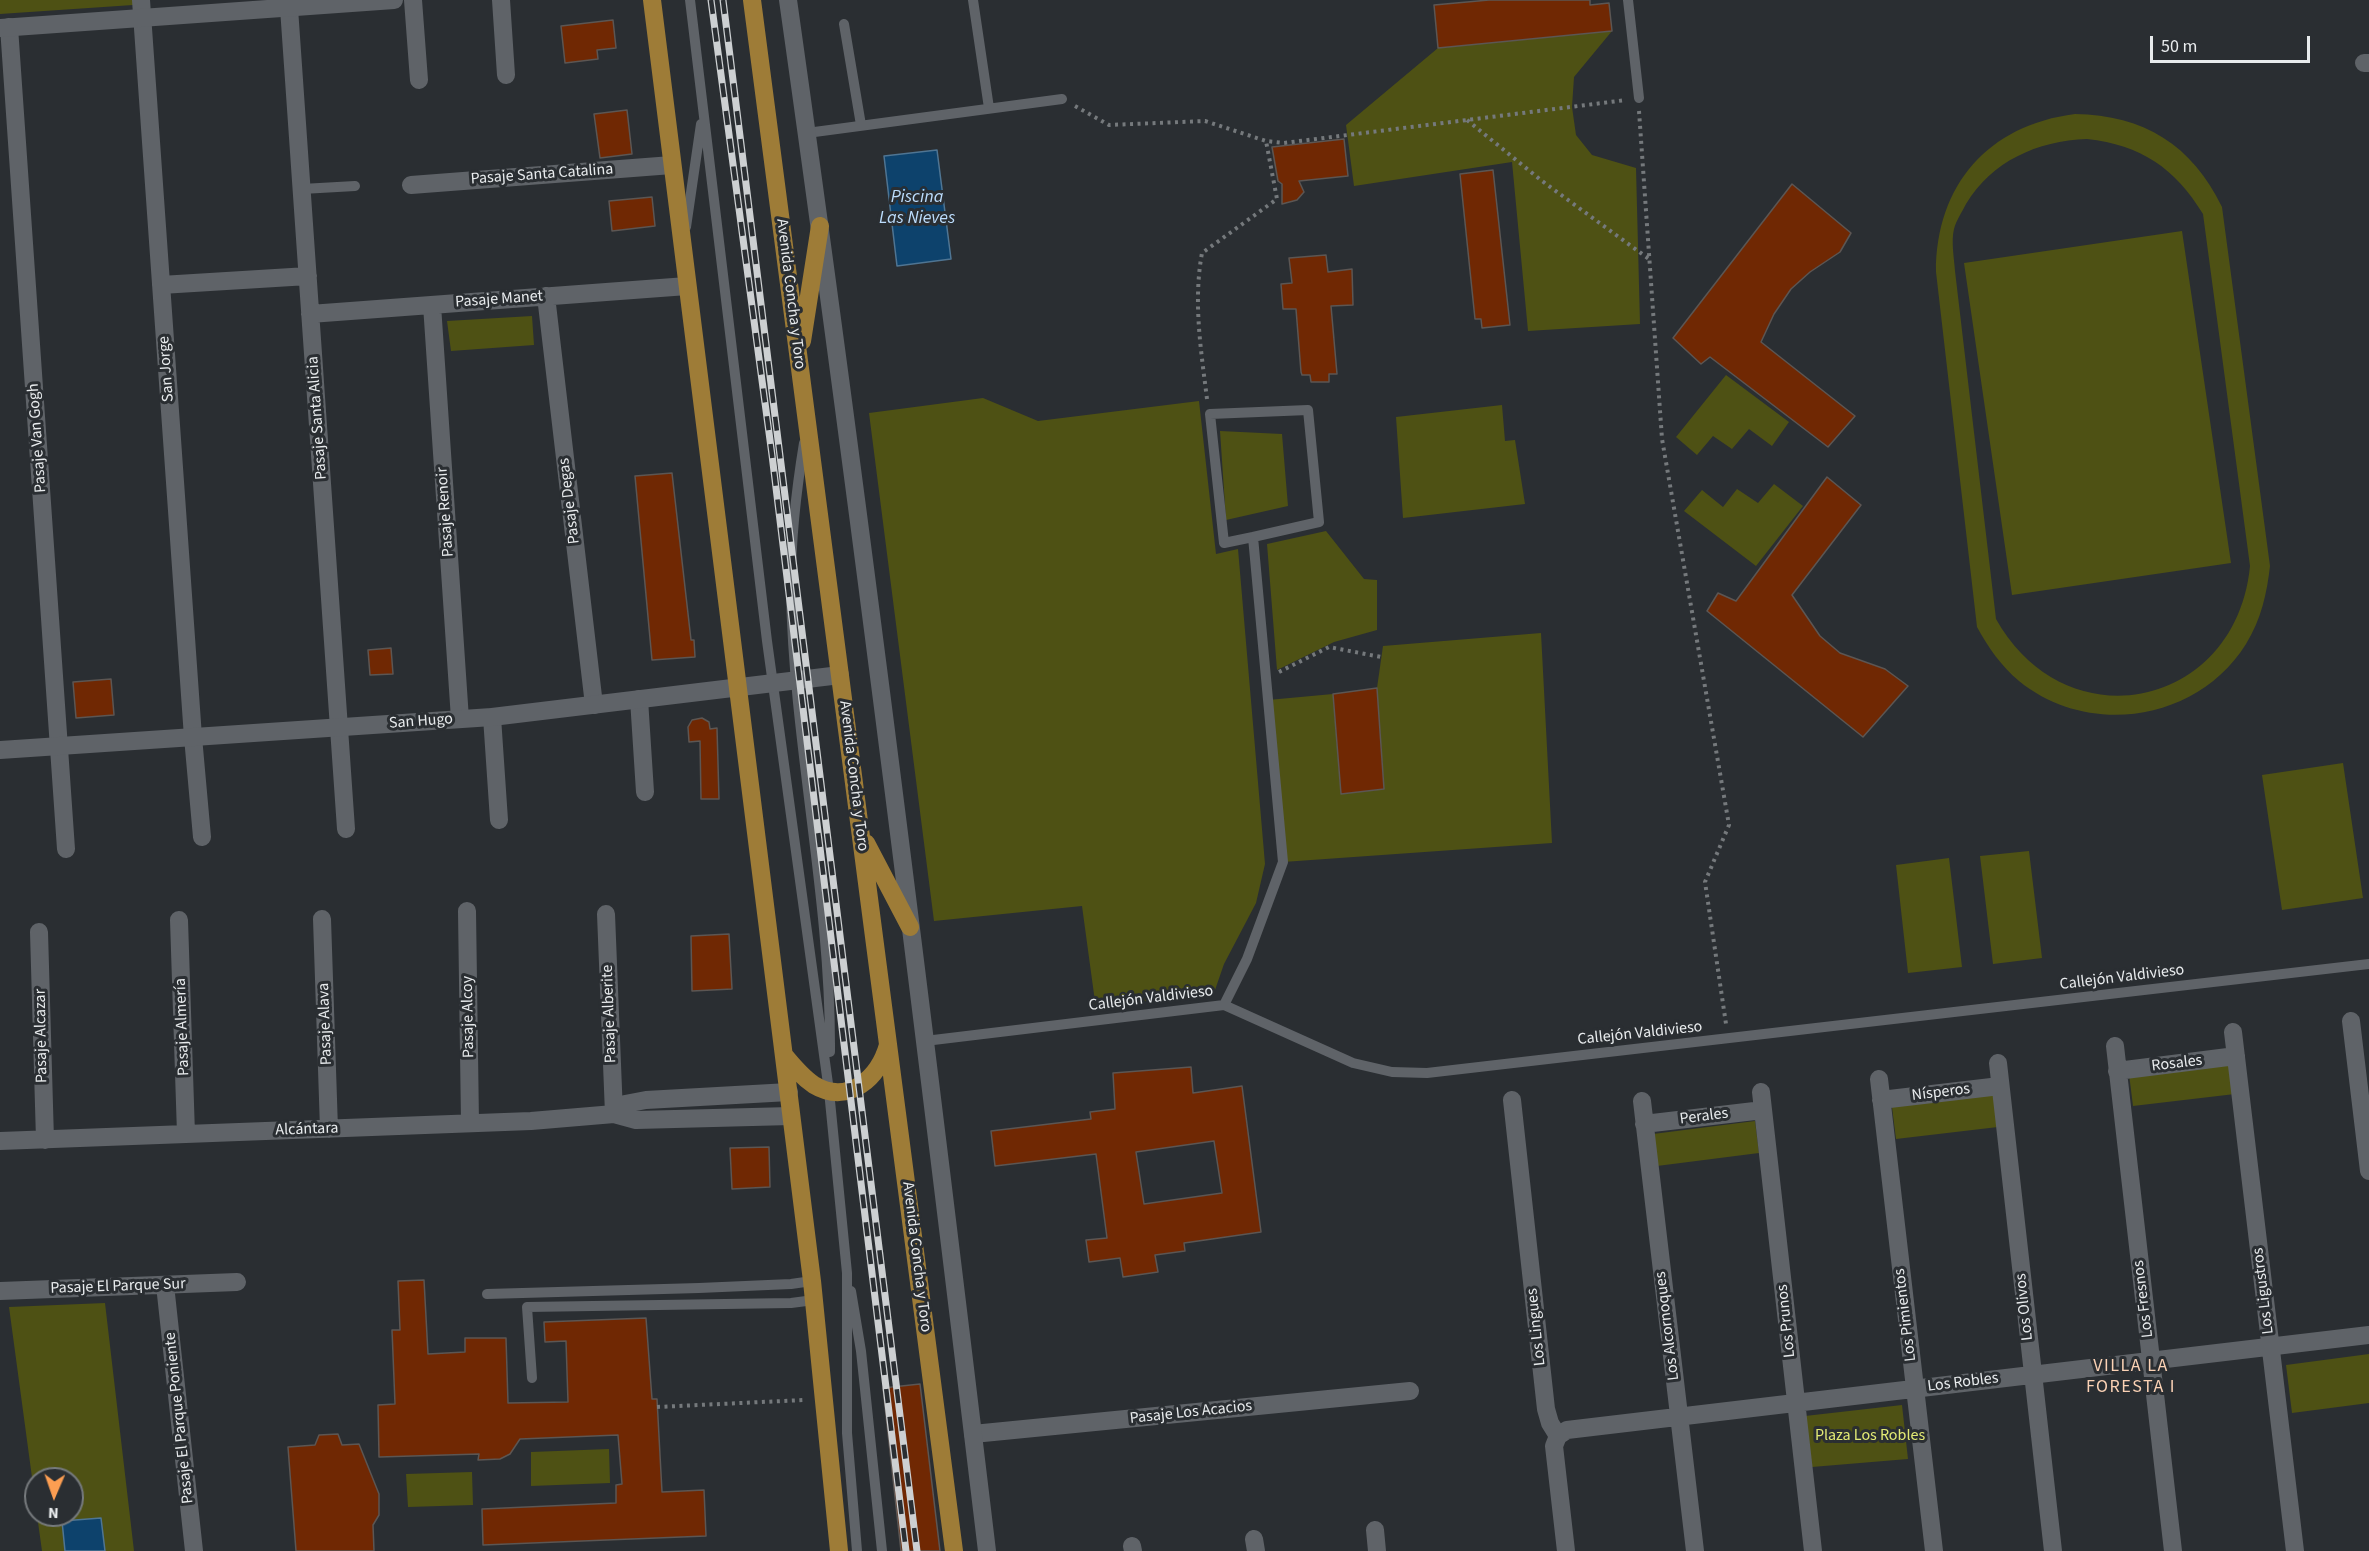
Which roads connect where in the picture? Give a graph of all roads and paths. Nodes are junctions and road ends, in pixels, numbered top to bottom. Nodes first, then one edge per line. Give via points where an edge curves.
1 (394, 0) edge
2 (413, 0) edge
3 (501, 0) edge
4 (652, 0) edge
5 (690, 0) edge
6 (752, 0) edge
7 (788, 0) edge
8 (974, 0) edge
9 (1628, 0) edge
10 (289, 8) junction
11 (141, 9) edge
12 (844, 24) dead end
13 (5, 28) edge
14 (506, 75) dead end
15 (419, 80) dead end
16 (1639, 98) junction
17 (1062, 99) joint
18 (989, 108) junction
19 (703, 109) junction
20 (1466, 120) junction
21 (861, 125) junction
22 (807, 133) junction
23 (1266, 141) junction
24 (672, 165) junction
25 (411, 185) dead end
26 (355, 186) dead end
27 (302, 189) junction
28 (820, 226) junction
29 (682, 252) junction
30 (1650, 260) junction
31 (308, 276) junction
32 (161, 285) junction
33 (687, 286) junction
34 (546, 296) junction
35 (432, 305) junction
36 (310, 314) junction
37 (799, 360) junction
38 (1209, 414) junction
39 (807, 427) junction
40 (1253, 537) junction
41 (1381, 657) dead end
42 (840, 675) junction
43 (797, 679) junction
44 (1265, 679) junction
45 (773, 682) junction
46 (737, 687) junction
47 (639, 699) junction
48 (594, 705) junction
49 (492, 717) junction
50 (460, 719) junction
51 (339, 727) junction
52 (193, 737) junction
53 (59, 746) junction
54 (0, 750) edge
55 (645, 792) dead end
56 (499, 820) dead end
57 (346, 830) dead end
58 (860, 831) junction
59 (202, 837) dead end
60 (66, 849) dead end
61 (467, 910) dead end
62 (606, 914) dead end
63 (322, 919) dead end
64 (179, 921) dead end
65 (910, 927) junction
66 (39, 932) dead end
67 (2369, 964) edge
68 (1224, 1005) junction
69 (2351, 1021) dead end
70 (2233, 1032) dead end
71 (1729, 1039) junction
72 (926, 1041) junction
73 (2361, 1043) edge
74 (889, 1044) junction
75 (2115, 1046) dead end
76 (784, 1055) junction
77 (2236, 1056) junction
78 (1998, 1063) dead end
79 (2117, 1071) junction
80 (1879, 1078) dead end
81 (2000, 1086) junction
82 (829, 1091) junction
83 (789, 1092) junction
84 (1512, 1100) dead end
85 (1881, 1100) junction
86 (1642, 1101) dead end
87 (1762, 1101) joint
88 (614, 1114) junction
89 (791, 1116) junction
90 (470, 1123) junction
91 (1644, 1124) junction
92 (329, 1129) junction
93 (186, 1134) junction
94 (45, 1140) junction
95 (0, 1141) edge
96 (2369, 1171) edge
97 (847, 1273) junction
98 (812, 1281) junction
99 (237, 1282) dead end
100 (165, 1285) junction
101 (0, 1291) edge
102 (487, 1294) dead end
103 (814, 1299) junction
104 (2369, 1335) edge
105 (2271, 1346) junction
106 (2151, 1360) junction
107 (2033, 1375) junction
108 (532, 1378) dead end
109 (1915, 1388) junction
110 (1410, 1391) dead end
111 (823, 1399) junction
112 (1797, 1402) junction
113 (657, 1407) dead end
114 (1679, 1416) junction
115 (973, 1434) junction
116 (1558, 1436) junction
117 (1375, 1530) dead end
118 (194, 1551) edge
119 (839, 1551) edge
120 (857, 1551) edge
121 (882, 1551) edge
122 (954, 1551) edge
123 (987, 1551) edge
124 (1377, 1551) edge
125 (1566, 1551) edge
126 (1695, 1551) edge
127 (1813, 1551) edge
128 (1934, 1551) edge
129 (2053, 1551) edge
130 (2173, 1551) edge
131 (2295, 1551) edge

1 - 10 street
2 - 15 street
3 - 14 street
4 - 24 main road
5 - 19 lane
6 - 37 main road, Avenida Concha y Toro
7 - 22 street
8 - 18 lane
9 - 16 lane
10 - 11 street
10 - 27 street, Pasaje Santa Alicia
11 - 13 street
11 - 32 street, San Jorge
12 - 21 lane
13 - 53 street, Pasaje Van Gogh
16 - 20 path
16 - 30 path
17 - 18 lane
17 - 23 path via 1109,125 1205,121
18 - 21 lane
19 - 29 lane
19 - 45 lane
20 - 23 path via 1284,143
20 - 30 path
21 - 22 lane
22 - 28 street
23 - 38 path via 1277,199 1202,253 1198,277 1199,335
24 - 25 street, Pasaje Santa Catalina
24 - 29 main road
26 - 27 lane
27 - 31 street, Pasaje Santa Alicia
28 - 37 main road
28 - 65 street
29 - 33 main road
30 - 71 path via 1662,439 1729,825 1705,882
31 - 32 street
31 - 36 street, Pasaje Santa Alicia
32 - 52 street, San Jorge
33 - 34 street, Pasaje Manet
33 - 46 main road
34 - 35 street, Pasaje Manet
34 - 48 street, Pasaje Degas
35 - 36 street, Pasaje Manet
35 - 50 street, Pasaje Renoir
36 - 51 street, Pasaje Santa Alicia
37 - 39 main road, Avenida Concha y Toro
38 - 40 lane via 1224,543
38 - 40 lane via 1308,410 1319,522
39 - 42 main road, Avenida Concha y Toro
39 - 43 lane via 794,516 792,562
40 - 44 lane
41 - 44 path via 1329,647
42 - 43 street, San Hugo
42 - 58 main road, Avenida Concha y Toro
43 - 45 street, San Hugo
43 - 82 lane via 828,966
44 - 68 lane via 1283,862 1247,959
45 - 46 street, San Hugo
45 - 82 lane
46 - 47 street, San Hugo
46 - 76 main road
47 - 48 street, San Hugo
47 - 55 street
48 - 49 street, San Hugo
49 - 50 street, San Hugo
49 - 56 street
50 - 51 street, San Hugo
51 - 52 street, San Hugo
51 - 57 street, Pasaje Santa Alicia
52 - 53 street, San Hugo
52 - 59 street, San Jorge
53 - 54 street, San Hugo
53 - 60 street, Pasaje Van Gogh
58 - 65 main road
58 - 74 main road, Avenida Concha y Toro
61 - 90 street, Pasaje Alcoy
62 - 88 street, Pasaje Alberite
63 - 92 street, Pasaje Alava
64 - 93 street, Pasaje Almería
65 - 72 street
66 - 94 street, Pasaje Alcazar
67 - 71 lane, Callejón Valdivieso
68 - 71 lane, Callejón Valdivieso via 1353,1063 1392,1072 1427,1073
68 - 72 lane, Callejón Valdivieso
69 - 73 street
70 - 77 street, Los Ligustros
72 - 115 street
73 - 96 street
74 - 82 main road via 882,1064 867,1082 857,1089
74 - 122 main road, Avenida Concha y Toro
75 - 79 street, Los Fresnos
76 - 82 main road via 804,1078
76 - 83 main road
77 - 79 street, Rosales
77 - 105 street, Los Ligustros
78 - 81 street, Los Olivos
79 - 106 street, Los Fresnos
80 - 85 street, Los Pimientos
81 - 85 street, Nísperos
81 - 107 street, Los Olivos
82 - 97 lane
83 - 88 street, Alcántara via 646,1100 625,1104
83 - 89 main road
84 - 116 street, Los Lingues via 1546,1409
85 - 109 street, Los Pimientos
86 - 91 street, Los Alcornoques
87 - 91 street, Perales
87 - 112 street, Los Prunos
88 - 89 street, Alcántara via 636,1120
88 - 90 street, Alcántara
89 - 98 main road
90 - 92 street, Alcántara
91 - 114 street, Los Alcornoques
92 - 93 street, Alcántara
93 - 94 street, Alcántara
94 - 95 street, Alcántara
97 - 120 lane via 847,1433
97 - 121 lane via 861,1350
98 - 102 lane
98 - 103 main road
99 - 100 street, Pasaje El Parque Sur
100 - 101 street, Pasaje El Parque Sur
100 - 118 street, Pasaje El Parque Poniente
103 - 108 lane via 791,1303 527,1307
103 - 111 main road
104 - 105 street, Los Robles
105 - 106 street, Los Robles
105 - 131 street, Los Ligustros
106 - 107 street, Los Robles
106 - 130 street, Los Fresnos
107 - 109 street, Los Robles
107 - 129 street, Los Olivos
109 - 112 street, Los Robles
109 - 128 street, Los Pimientos
110 - 115 street, Pasaje Los Acacios
111 - 113 path
111 - 119 main road
112 - 114 street, Los Robles
112 - 127 street, Los Prunos
114 - 116 street, Los Robles via 1567,1430
114 - 126 street, Los Alcornoques
115 - 123 street
116 - 125 street, Los Lingues via 1554,1451
117 - 124 street

